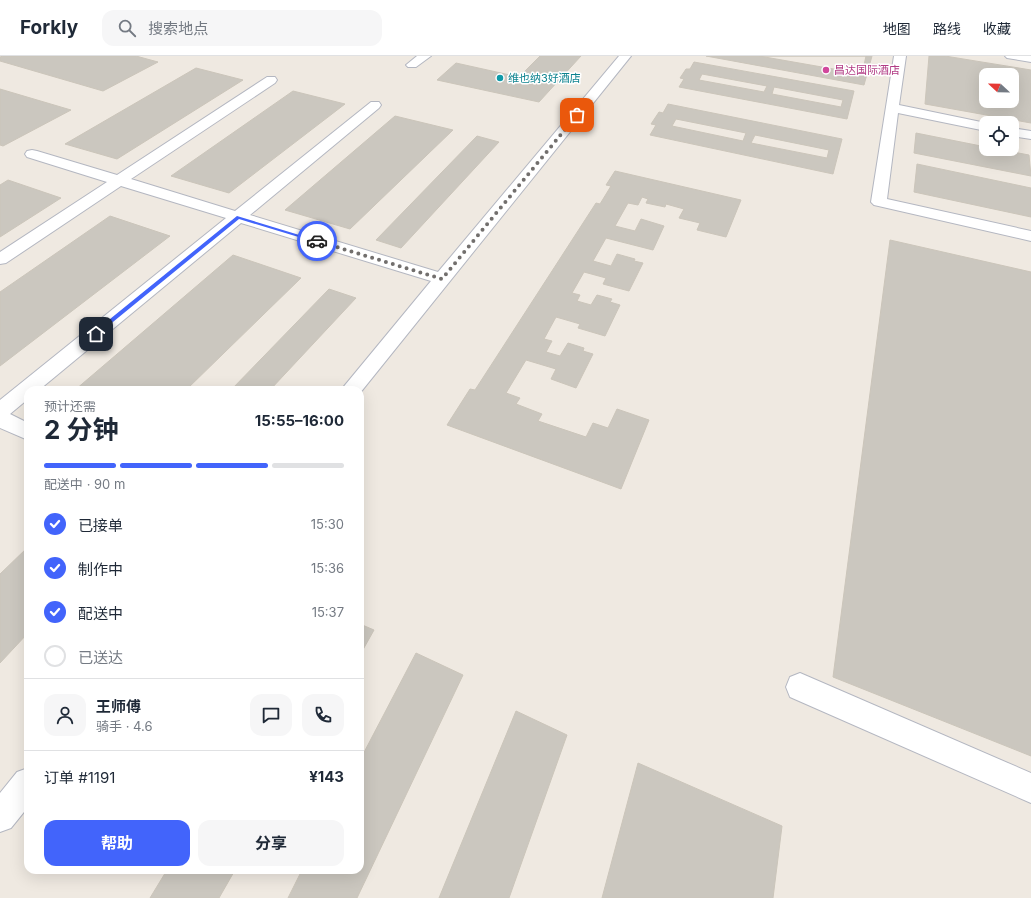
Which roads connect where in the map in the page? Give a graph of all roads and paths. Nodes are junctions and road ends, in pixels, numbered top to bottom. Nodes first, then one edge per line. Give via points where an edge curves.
1 (425, 56) edge
2 (625, 56) edge
3 (900, 56) edge
4 (1011, 56) edge
5 (1031, 59) edge
6 (412, 65) dead end
7 (272, 80) dead end
8 (375, 105) dead end
9 (893, 108) junction
10 (979, 126) edge
11 (1019, 133) edge
12 (1031, 135) edge
13 (32, 154) dead end
14 (120, 181) junction
15 (239, 217) junction
16 (1031, 236) edge
17 (0, 259) edge
18 (442, 279) junction
19 (31, 386) edge
20 (354, 386) edge
21 (24, 392) edge
22 (0, 411) edge
23 (0, 419) edge
24 (24, 430) edge
25 (800, 687) dead end
26 (1031, 788) edge

1 - 6 street
2 - 18 street
3 - 9 street
4 - 5 street
7 - 14 street
8 - 15 street
9 - 10 street
9 - 16 street via 879,202
11 - 12 street
13 - 14 street
14 - 15 street
14 - 17 street
15 - 18 street
15 - 19 street
18 - 20 street
21 - 22 street
23 - 24 street
25 - 26 street

